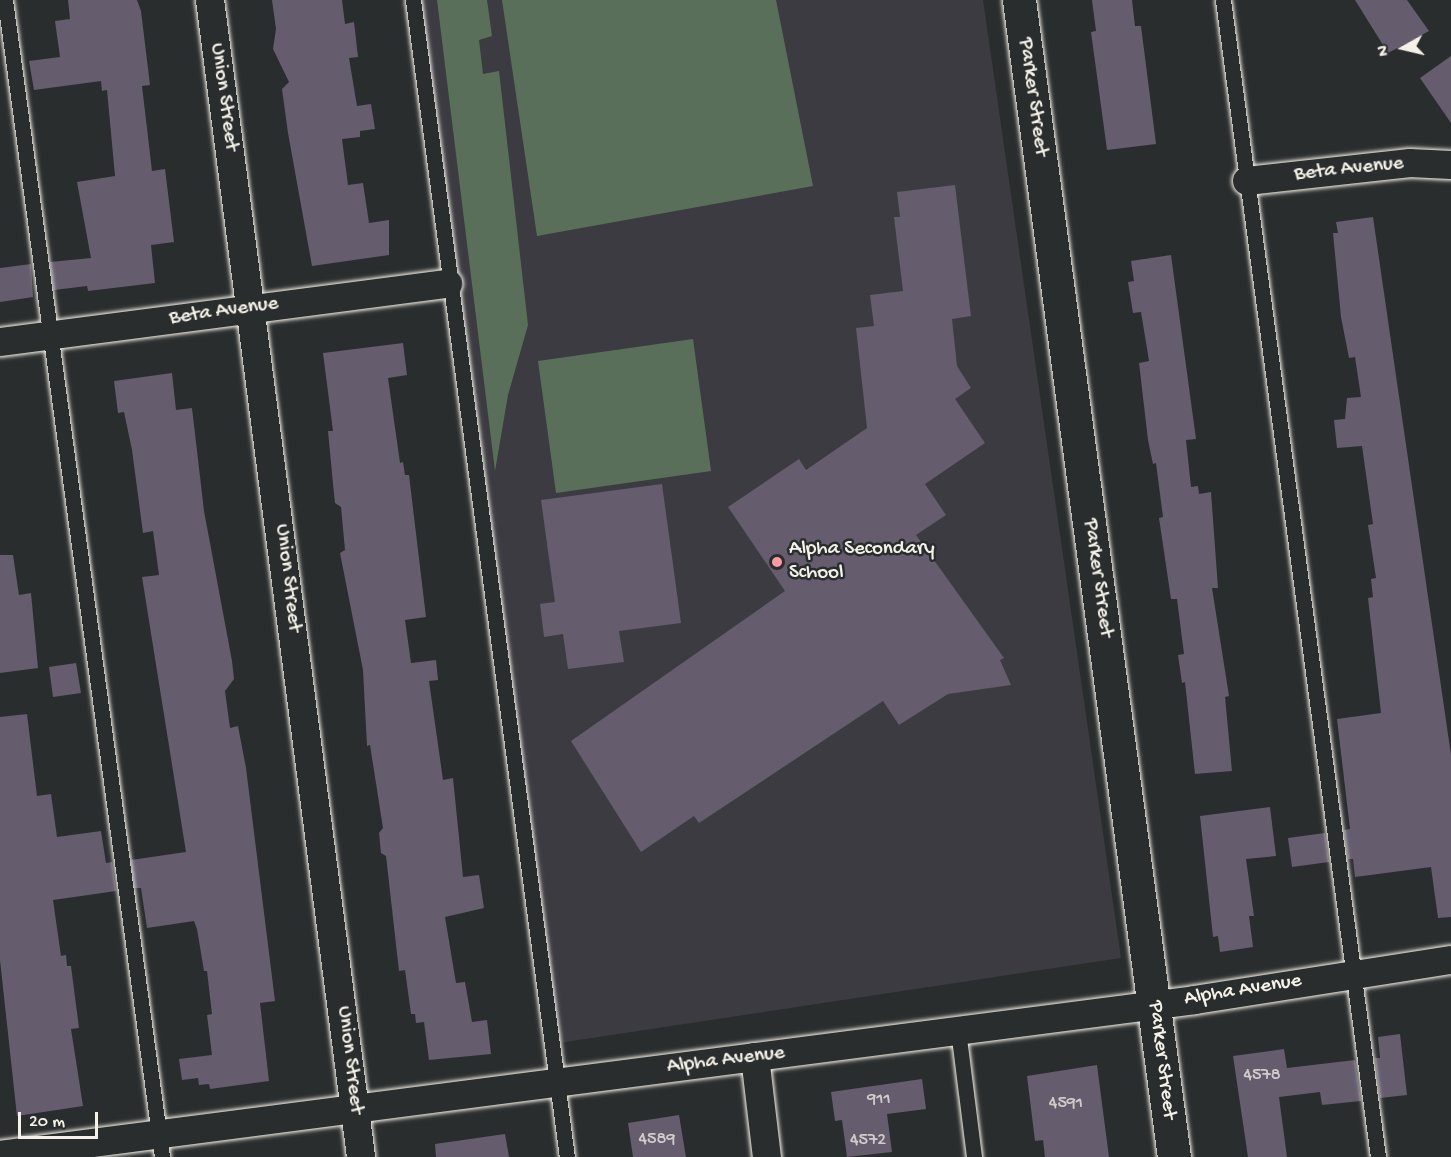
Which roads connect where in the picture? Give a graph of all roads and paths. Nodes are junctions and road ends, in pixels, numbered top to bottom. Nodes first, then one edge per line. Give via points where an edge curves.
1 (5, 0) edge
2 (210, 0) edge
3 (413, 0) edge
4 (1019, 0) edge
5 (1223, 0) edge
6 (1450, 173) edge
7 (1247, 181) junction
8 (448, 284) junction
9 (252, 308) junction
10 (49, 335) junction
11 (0, 342) edge
12 (1451, 960) edge
13 (1353, 973) junction
14 (1154, 1004) junction
15 (958, 1030) junction
16 (755, 1057) junction
17 (557, 1082) junction
18 (355, 1106) junction
19 (161, 1145) edge
20 (0, 1155) edge
21 (361, 1157) edge
22 (567, 1157) edge
23 (767, 1157) edge
24 (974, 1157) edge
25 (1174, 1157) edge
26 (1378, 1157) edge

1 - 10 lane
2 - 9 street, Union Street
3 - 8 lane
4 - 14 street, Parker Street
5 - 7 lane
6 - 7 street, Beta Avenue via 1410,163
7 - 13 lane
8 - 9 street, Beta Avenue
8 - 17 lane via 479,483
9 - 10 street, Beta Avenue
9 - 18 street, Union Street
10 - 11 street, Beta Avenue
10 - 19 lane
12 - 13 street, Alpha Avenue
13 - 14 street, Alpha Avenue
13 - 26 lane
14 - 15 street, Alpha Avenue
14 - 25 street, Parker Street
15 - 16 street, Alpha Avenue
15 - 24 lane
16 - 17 street, Alpha Avenue
16 - 23 street
17 - 18 street, Alpha Avenue
17 - 22 lane
18 - 19 street, Alpha Avenue
18 - 21 street, Union Street
19 - 20 street, Alpha Avenue

